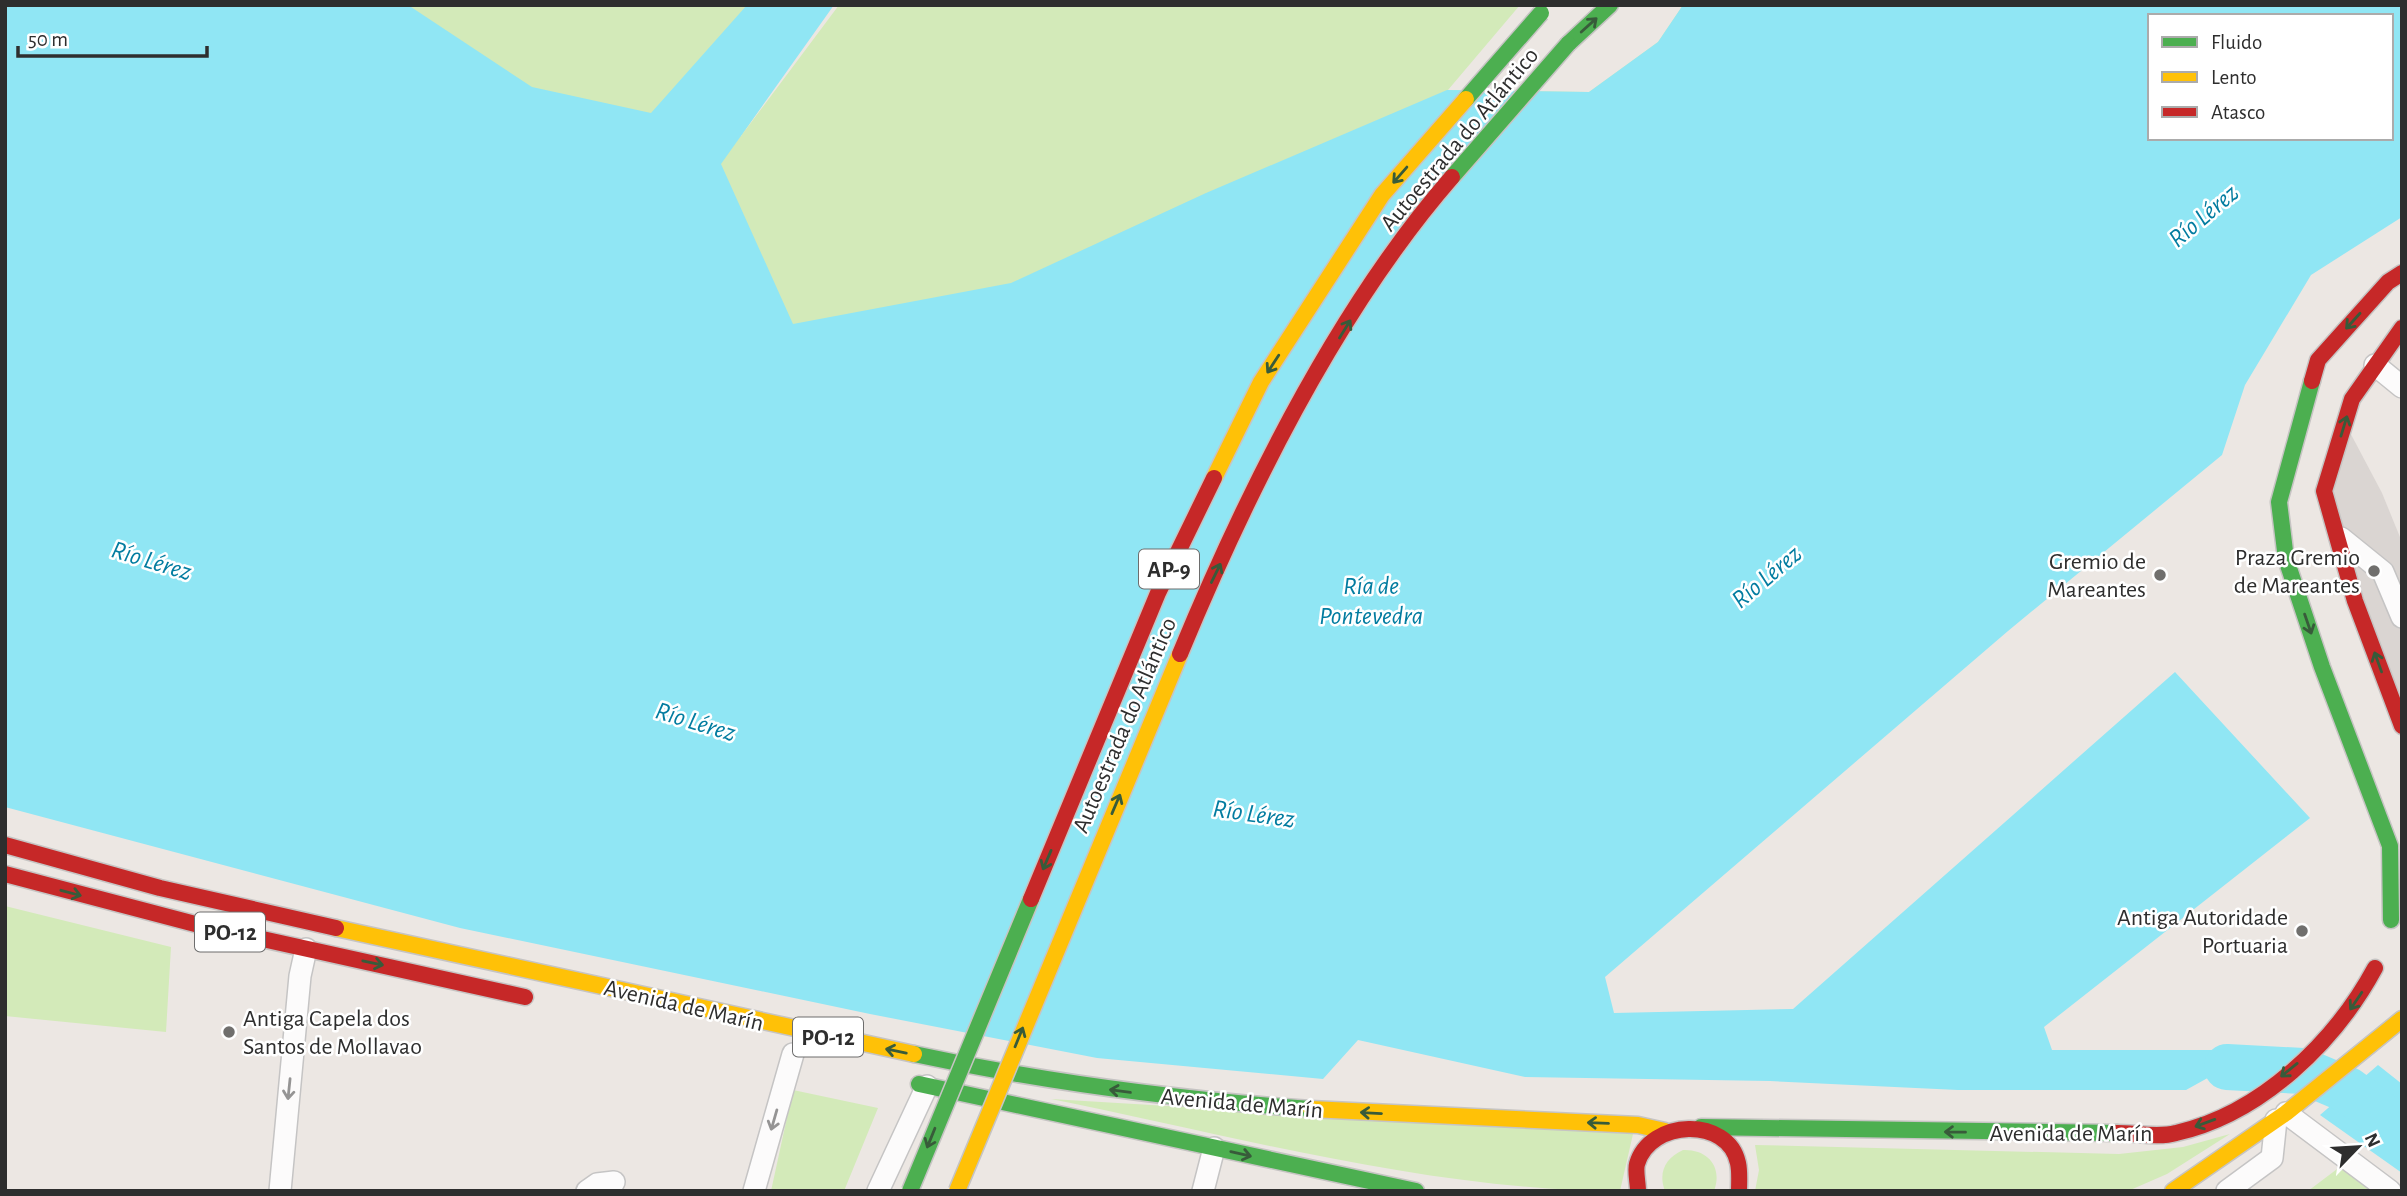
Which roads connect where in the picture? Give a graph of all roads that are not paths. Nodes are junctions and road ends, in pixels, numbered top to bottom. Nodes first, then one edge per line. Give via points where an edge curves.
1 (1610, 5) edge
2 (1545, 9) edge
3 (2402, 273) edge
4 (2402, 328) edge
5 (2375, 365) junction
6 (2402, 387) edge
7 (2336, 535) junction
8 (2402, 617) edge
9 (2402, 726) edge
10 (5, 845) edge
11 (5, 874) edge
12 (2391, 921) edge
13 (306, 949) junction
14 (2385, 988) dead end
15 (538, 999) dead end
16 (2402, 1019) edge
17 (793, 1054) dead end
18 (901, 1080) dead end
19 (927, 1086) junction
20 (2287, 1112) junction
21 (1701, 1128) junction
22 (1665, 1131) junction
23 (1214, 1147) junction
24 (280, 1191) edge
25 (587, 1191) edge
26 (609, 1191) edge
27 (754, 1191) edge
28 (878, 1191) edge
29 (910, 1191) edge
30 (957, 1191) edge
31 (1203, 1191) edge
32 (1416, 1191) edge
33 (1639, 1191) edge
34 (1740, 1191) edge
35 (2173, 1191) edge
36 (2227, 1191) edge
37 (2390, 1191) edge

30 -> 1 highway, Autoestrada do Atlántico / AP-9, bridge via 1198,610 1298,402 1411,225 1568,44
2 -> 29 highway, Autoestrada do Atlántico / AP-9, bridge via 1382,195 1261,382 1158,593
3 -> 12 highway via 2388,282 2318,360 2279,502 2286,559 2390,846
4 - 5 highway
5 - 6 street
7 -> 5 highway via 2324,491 2352,399
7 - 8 street via 2384,572
9 -> 7 highway via 2355,601
22 -> 10 highway, Avenida de Marín / PO-12 via 1638,1125 1179,1099 1025,1077 173,891
11 -> 13 highway, PO-12
13 -> 15 highway, PO-12
13 -> 24 street
14 -> 21 highway, Avenida de Marín via 2374,961 2344,1018 2314,1049 2231,1113 2175,1134
16 - 20 highway
17 -> 27 street
18 - 19 highway, Avenida de Marín
19 - 23 highway, Avenida de Marín
19 - 28 street
20 - 35 highway
20 - 36 street via 2272,1158
20 - 37 street
21 - 22 highway, Avenida de Marín
21 - 34 highway via 1729,1145 1741,1173
22 - 33 highway via 1643,1154 1637,1169
23 - 31 street
23 -> 32 highway, Avenida de Marín
25 - 26 street via 614,1182

